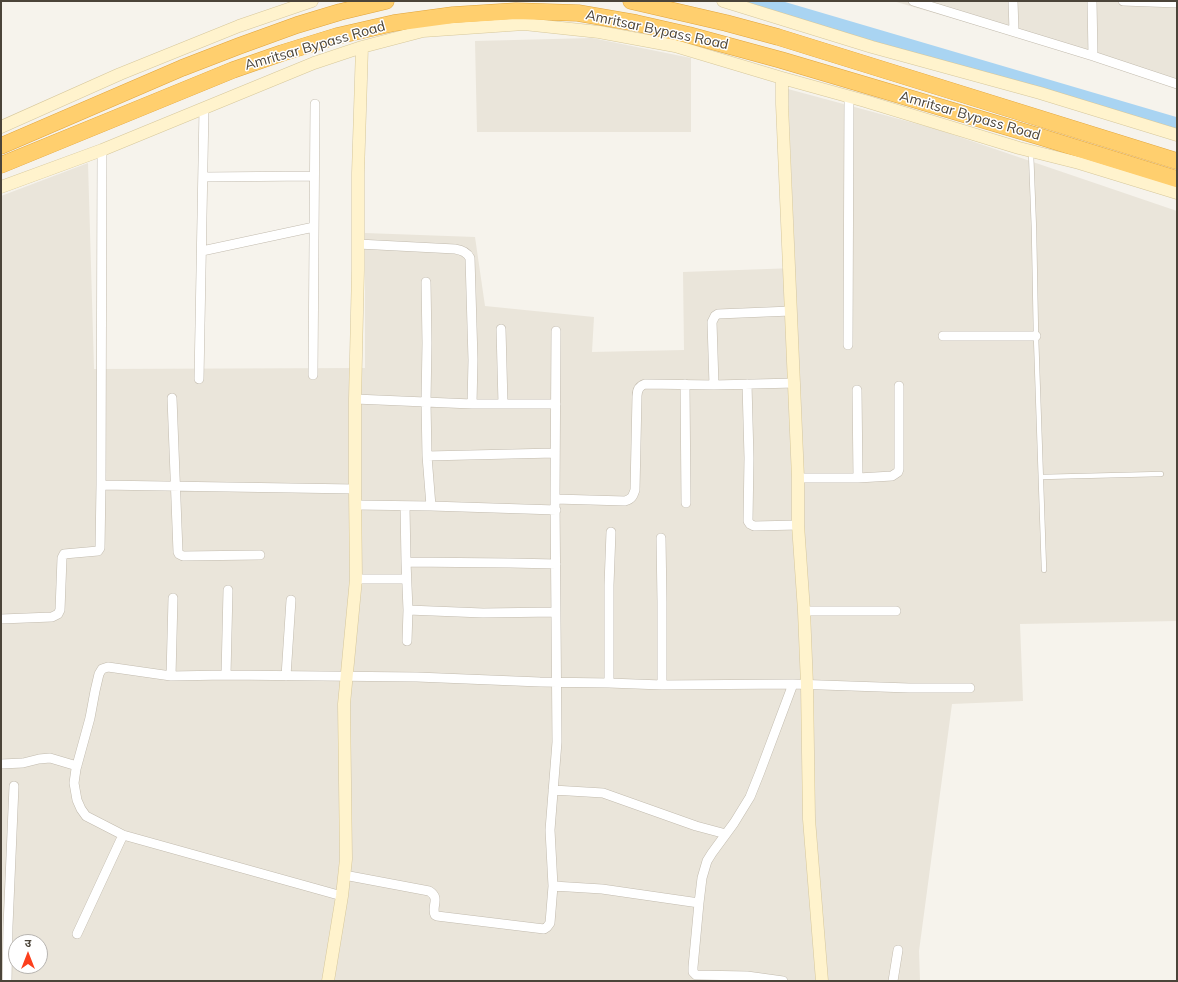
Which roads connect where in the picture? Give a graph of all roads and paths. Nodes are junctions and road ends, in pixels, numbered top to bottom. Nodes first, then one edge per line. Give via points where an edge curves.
1 (312, 1) edge
2 (386, 1) edge
3 (631, 1) edge
4 (723, 1) edge
5 (913, 1) edge
6 (1014, 1) edge
7 (1092, 1) edge
8 (1123, 1) edge
9 (1172, 2) edge
10 (1014, 31) junction
11 (362, 47) junction
12 (1093, 56) junction
13 (782, 78) junction
14 (1177, 84) edge
15 (849, 97) junction
16 (315, 104) dead end
17 (204, 108) junction
18 (1, 127) edge
19 (1177, 135) edge
20 (1, 146) edge
21 (102, 150) junction
22 (1031, 152) junction
23 (1177, 161) edge
24 (1, 165) edge
25 (314, 176) junction
26 (203, 177) junction
27 (1177, 179) edge
28 (1, 187) edge
29 (1177, 192) edge
30 (314, 227) junction
31 (358, 244) junction
32 (202, 251) junction
33 (426, 282) dead end
34 (791, 311) junction
35 (500, 329) dead end
36 (556, 331) dead end
37 (943, 336) dead end
38 (1036, 336) junction
39 (848, 345) dead end
40 (313, 375) dead end
41 (199, 379) dead end
42 (794, 383) junction
43 (685, 384) junction
44 (747, 384) junction
45 (714, 385) junction
46 (899, 386) dead end
47 (857, 390) dead end
48 (172, 398) dead end
49 (355, 399) junction
50 (426, 402) junction
51 (472, 404) junction
52 (503, 404) junction
53 (556, 404) junction
54 (555, 453) junction
55 (427, 456) junction
56 (1161, 474) dead end
57 (1041, 477) junction
58 (798, 478) junction
59 (858, 478) junction
60 (101, 485) junction
61 (176, 486) junction
62 (355, 489) junction
63 (555, 499) junction
64 (686, 503) dead end
65 (355, 505) junction
66 (405, 506) junction
67 (431, 506) junction
68 (556, 510) junction
69 (798, 525) junction
70 (611, 532) dead end
71 (661, 538) dead end
72 (260, 555) dead end
73 (406, 562) junction
74 (556, 564) junction
75 (1044, 570) dead end
76 (356, 579) junction
77 (406, 579) junction
78 (228, 590) dead end
79 (173, 598) dead end
80 (291, 600) dead end
81 (408, 610) junction
82 (804, 610) junction
83 (896, 611) dead end
84 (556, 612) junction
85 (1, 619) edge
86 (407, 641) dead end
87 (226, 675) junction
88 (170, 676) junction
89 (286, 676) junction
90 (346, 677) junction
91 (556, 682) junction
92 (609, 683) junction
93 (793, 684) junction
94 (662, 685) junction
95 (807, 685) junction
96 (970, 688) dead end
97 (1, 764) edge
98 (77, 766) junction
99 (14, 786) dead end
100 (553, 790) junction
101 (726, 834) junction
102 (123, 835) junction
103 (344, 875) junction
104 (553, 886) junction
105 (342, 896) junction
106 (699, 903) junction
107 (4, 926) edge
108 (77, 934) dead end
109 (898, 950) dead end
110 (7, 981) edge
111 (328, 981) edge
112 (783, 981) edge
113 (822, 981) edge
114 (893, 981) edge

1 - 18 street via 211,37
2 - 20 highway, Amritsar Bypass Road via 297,25 232,49
3 - 23 highway, Amritsar Bypass Road via 778,37
4 - 19 street
5 - 10 street
6 - 10 street
7 - 12 street
8 - 9 street
10 - 12 street
11 - 13 street via 423,31 524,24 599,32 675,46
11 - 17 street via 314,63
11 - 31 street
12 - 14 street
13 - 15 street
13 - 34 street
15 - 22 street
15 - 39 street
16 - 25 street
17 - 21 street
17 - 26 street
21 - 28 street
21 - 60 street
22 - 29 street via 1079,163
22 - 38 lane
24 - 27 highway, Amritsar Bypass Road via 233,70 330,38 401,22 453,15 516,11 578,13 689,35
25 - 26 street
25 - 30 street
26 - 32 street
30 - 32 street
30 - 40 street
31 - 49 street
31 - 51 street via 455,249 469,256
32 - 41 street
33 - 50 street
34 - 42 street
34 - 45 street via 715,316 712,322
35 - 52 street
36 - 53 street
37 - 38 street
38 - 57 lane
42 - 44 street
42 - 58 street
43 - 45 street
43 - 63 street via 645,384 638,388 633,497 625,500
43 - 64 street
44 - 45 street
44 - 69 street via 748,520 754,526
46 - 59 street via 898,472 892,476
47 - 59 street
48 - 61 street
49 - 50 street
49 - 62 street
50 - 51 street
50 - 55 street
51 - 52 street
52 - 53 street
53 - 54 street
54 - 55 street
54 - 63 street
55 - 67 street
56 - 57 lane
57 - 75 lane
58 - 59 street
58 - 69 street
60 - 61 street
60 - 85 street via 100,548 98,551 63,555 58,614 52,617
61 - 62 street
61 - 72 street via 179,554
62 - 65 street
63 - 68 street
65 - 66 street
65 - 76 street
66 - 67 street
66 - 73 street
67 - 68 street
68 - 74 street
69 - 82 street
70 - 92 street
71 - 94 street
73 - 74 street
73 - 77 street
74 - 84 street
76 - 77 street
76 - 90 street
77 - 81 street
78 - 87 street
79 - 88 street
80 - 89 street
81 - 84 street
81 - 86 street
82 - 83 street
82 - 95 street
84 - 91 street
87 - 88 street
87 - 89 street
88 - 98 street via 108,667 102,669
89 - 90 street
90 - 91 street
90 - 103 street
91 - 92 street
91 - 100 street via 557,742
92 - 94 street
93 - 94 street
93 - 95 street
93 - 101 street via 750,797
95 - 96 street
95 - 113 street via 809,819
97 - 98 street via 50,758
98 - 102 street via 75,794 81,809 86,816
99 - 107 street
100 - 101 street via 603,792 696,826
100 - 104 street via 550,830
101 - 106 street via 707,861
102 - 105 street
102 - 108 street
103 - 104 street via 429,891 435,897 435,916 544,929 550,923
103 - 105 street
104 - 106 street via 602,889
105 - 111 street
106 - 112 street via 693,968 696,975 747,976
107 - 110 street
109 - 114 street

